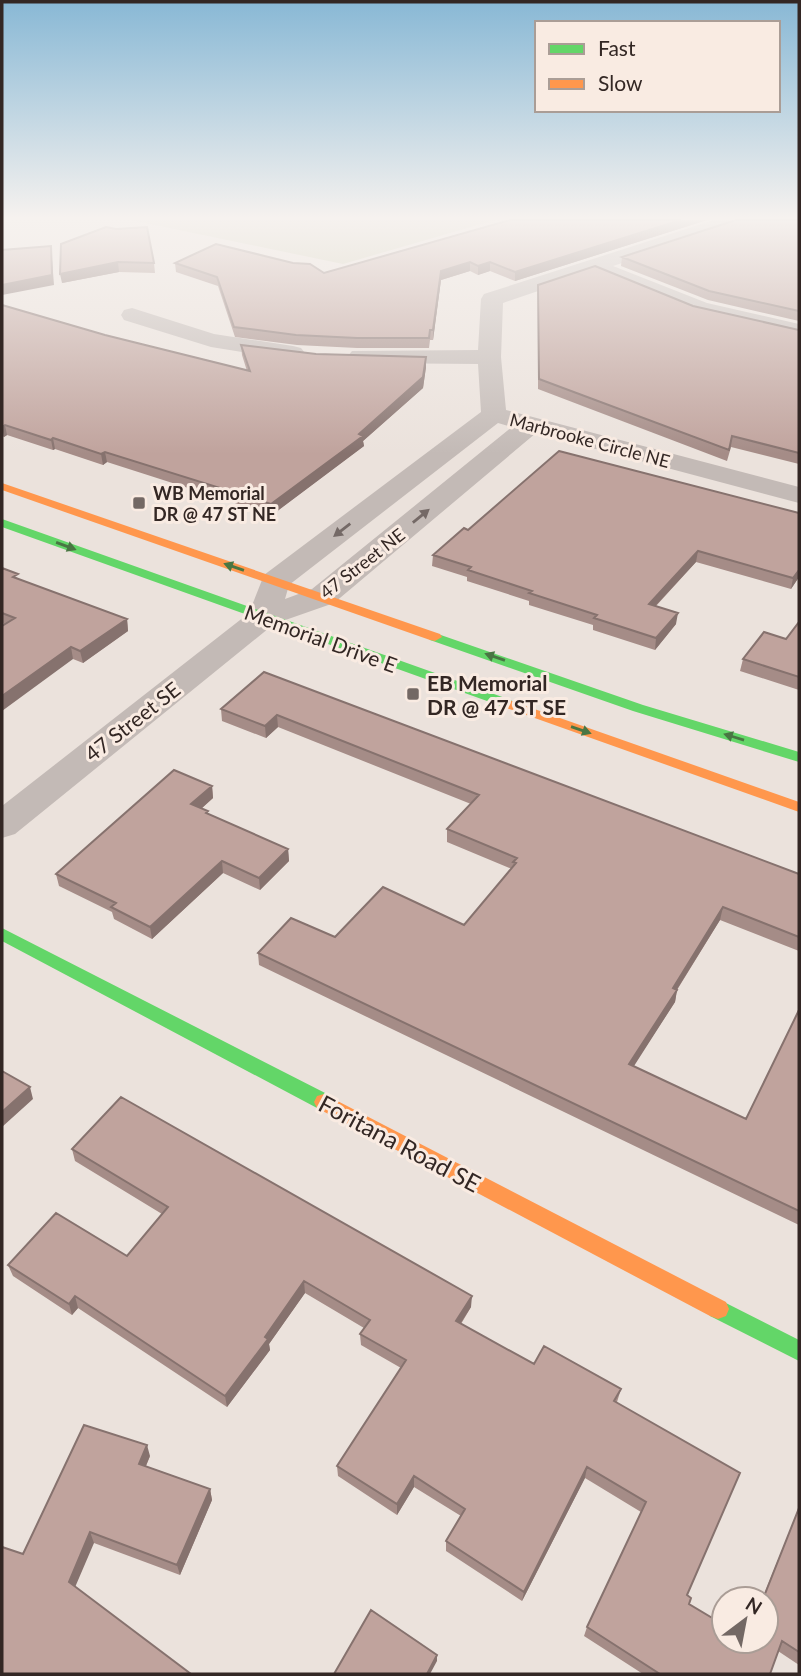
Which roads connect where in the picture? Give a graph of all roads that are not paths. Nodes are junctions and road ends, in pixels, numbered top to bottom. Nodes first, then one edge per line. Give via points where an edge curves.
1 (494, 298) edge
2 (676, 298) edge
3 (132, 316) dead end
4 (799, 331) edge
5 (318, 355) edge
6 (344, 356) edge
7 (489, 357) junction
8 (494, 414) junction
9 (530, 425) junction
10 (2, 486) edge
11 (799, 495) edge
12 (2, 523) edge
13 (275, 581) junction
14 (323, 596) junction
15 (262, 617) junction
16 (799, 757) edge
17 (799, 807) edge
18 (2, 825) edge
19 (2, 934) edge
20 (799, 1351) edge

1 - 7 street, Marbrooke Circle NE
2 - 4 street
3 - 5 street via 180,333 256,350
6 - 7 street
7 - 8 street, Marbrooke Circle NE
8 - 9 street, Marbrooke Circle NE
8 -> 13 street, 47 Street NE
9 - 11 street, Marbrooke Circle NE
14 -> 9 street, 47 Street NE
13 -> 10 main road, Memorial Drive E
12 -> 15 main road, Memorial Drive E
13 - 14 main road, Memorial Drive E
13 - 15 street
14 - 15 street, 47 Street NE
16 -> 14 main road, Memorial Drive E via 638,708
15 -> 17 main road, Memorial Drive E
15 - 18 street, 47 Street SE
19 - 20 main road, Foritana Road SE

